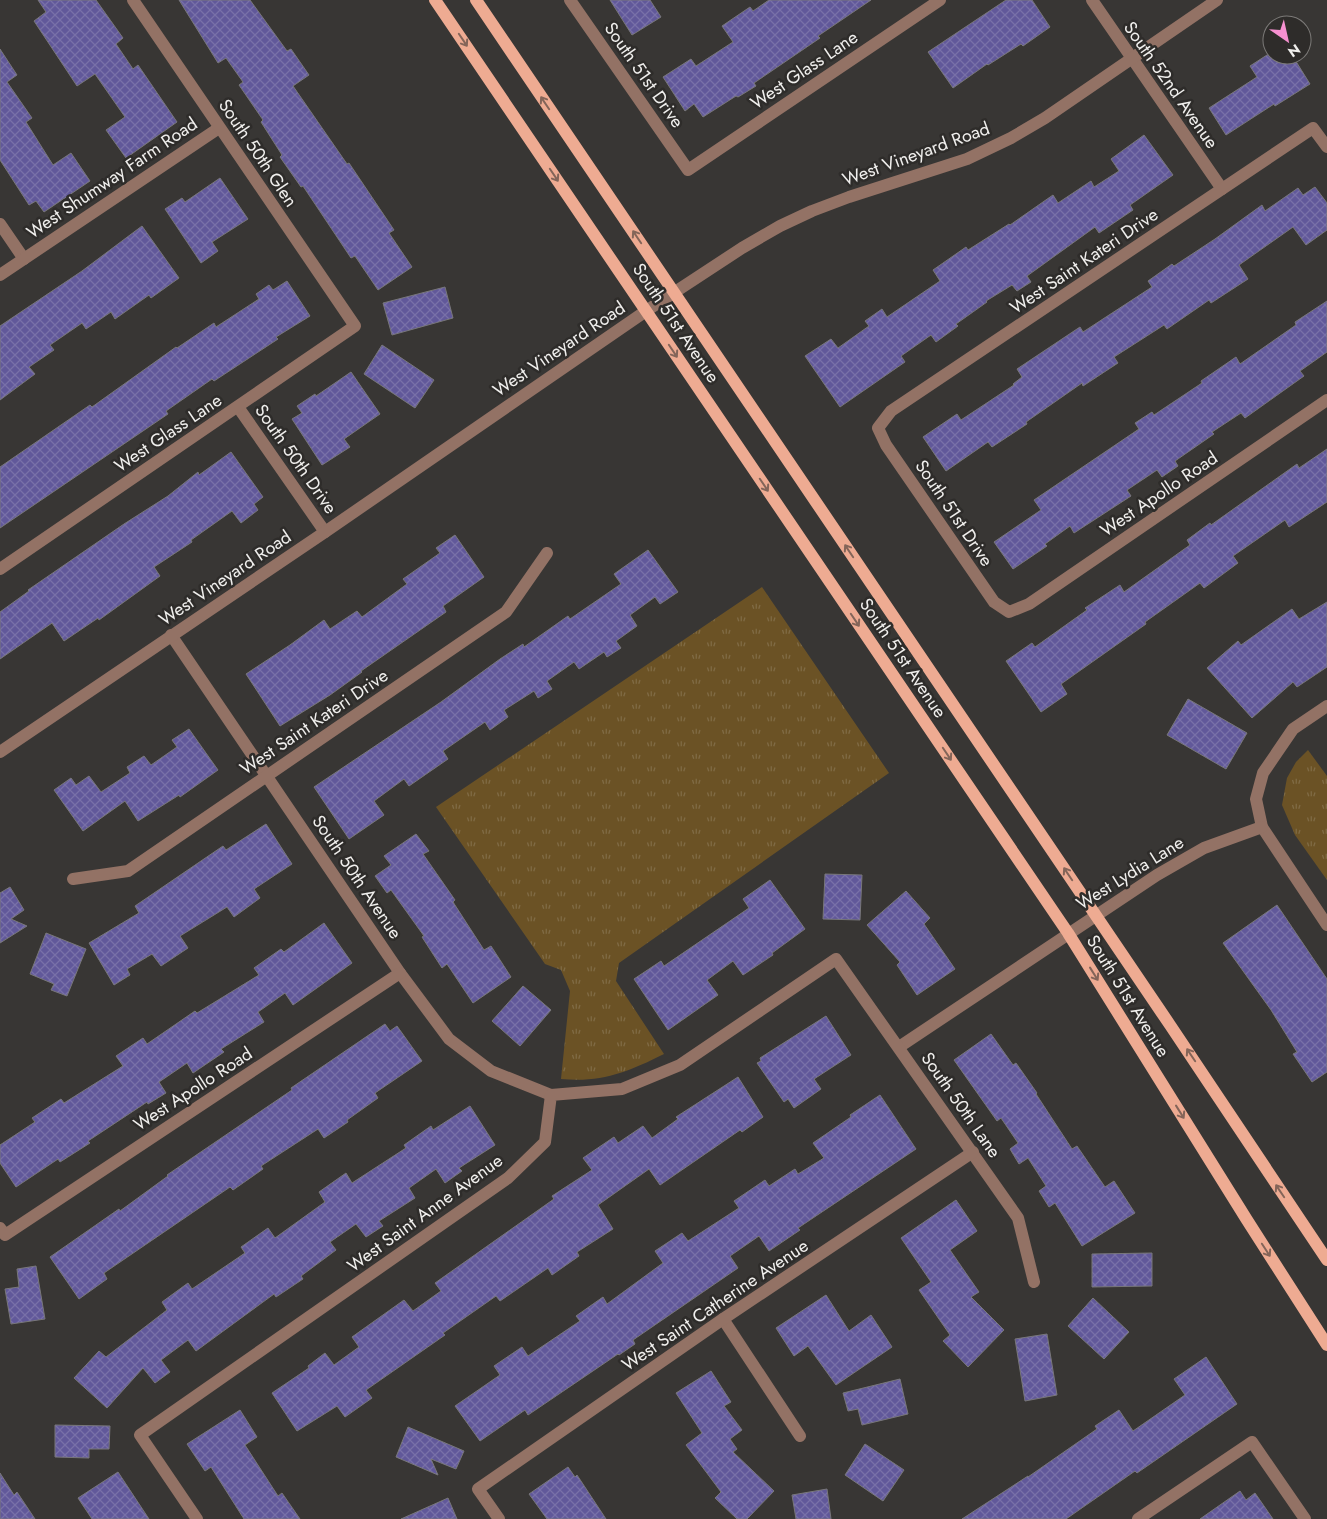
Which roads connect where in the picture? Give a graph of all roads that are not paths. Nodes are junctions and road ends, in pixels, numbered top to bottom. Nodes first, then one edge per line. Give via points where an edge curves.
1 (132, 0) edge
2 (435, 0) edge
3 (476, 0) edge
4 (570, 0) edge
5 (940, 0) edge
6 (1092, 0) edge
7 (1218, 0) edge
8 (1132, 58) junction
9 (219, 128) junction
10 (1327, 147) edge
11 (688, 170) joint
12 (1222, 189) junction
13 (0, 224) edge
14 (24, 259) junction
15 (0, 275) edge
16 (674, 292) junction
17 (646, 311) junction
18 (355, 326) joint
19 (1327, 400) edge
20 (238, 407) junction
21 (878, 428) joint
22 (325, 532) junction
23 (547, 553) dead end
24 (0, 569) edge
25 (1009, 612) joint
26 (171, 635) junction
27 (1327, 706) edge
28 (0, 752) edge
29 (267, 775) junction
30 (1262, 827) junction
31 (74, 880) dead end
32 (1095, 914) junction
33 (1327, 925) edge
34 (1068, 932) junction
35 (400, 973) junction
36 (899, 1047) junction
37 (551, 1095) junction
38 (973, 1152) junction
39 (2, 1231) edge
40 (1327, 1260) edge
41 (1034, 1282) dead end
42 (722, 1319) junction
43 (1327, 1345) edge
44 (800, 1436) dead end
45 (197, 1519) edge
46 (499, 1519) edge
47 (1138, 1519) edge
48 (1306, 1519) edge

1 - 9 street, South 50th Glen
2 -> 17 main road, South 51st Avenue
16 -> 3 main road, South 51st Avenue
4 - 11 street, South 51st Drive
5 - 11 street, West Glass Lane
6 - 8 street, South 52nd Avenue
7 - 8 street, West Vineyard Road
8 - 12 street, South 52nd Avenue
8 - 16 street, West Vineyard Road via 1011,138 967,158 812,211 742,248
9 - 14 street, West Shumway Farm Road
9 - 18 street, South 50th Glen
10 - 12 street, West Saint Kateri Drive via 1313,128
12 - 21 street, West Saint Kateri Drive via 891,411
13 - 14 street
14 - 15 street, West Shumway Farm Road
16 - 17 street, West Vineyard Road
32 -> 16 main road, South 51st Avenue
17 - 22 street, West Vineyard Road
17 -> 34 main road, South 51st Avenue
18 - 20 street, West Glass Lane
19 - 25 street, West Apollo Road via 1029,604
20 - 22 street, South 50th Drive
20 - 24 street, West Glass Lane
21 - 25 street, South 51st Drive via 886,445 994,602
22 - 26 street, West Vineyard Road
23 - 29 street, West Saint Kateri Drive via 506,612
26 - 28 street, West Vineyard Road
26 - 29 street, South 50th Avenue
27 - 30 street via 1293,729 1263,773 1256,799
29 - 31 street, West Saint Kateri Drive via 128,871
29 - 35 street, South 50th Avenue
30 - 32 street, West Lydia Lane via 1204,848
30 - 33 street
32 - 34 street, West Lydia Lane
40 -> 32 main road, South 51st Avenue
34 - 36 street, West Lydia Lane
34 -> 43 main road, South 51st Avenue
35 - 37 street, South 50th Avenue via 449,1039 491,1071
35 - 39 street, West Apollo Road
36 - 37 street, South 50th Lane via 836,959 680,1065 622,1089
36 - 38 street, South 50th Lane
37 - 45 street, West Saint Anne Avenue via 545,1142 508,1178 140,1434
38 - 41 street, South 50th Lane via 1018,1218
38 - 42 street, West Saint Catherine Avenue
42 - 44 street
42 - 46 street, West Saint Catherine Avenue via 478,1489
47 - 48 street via 1252,1442

